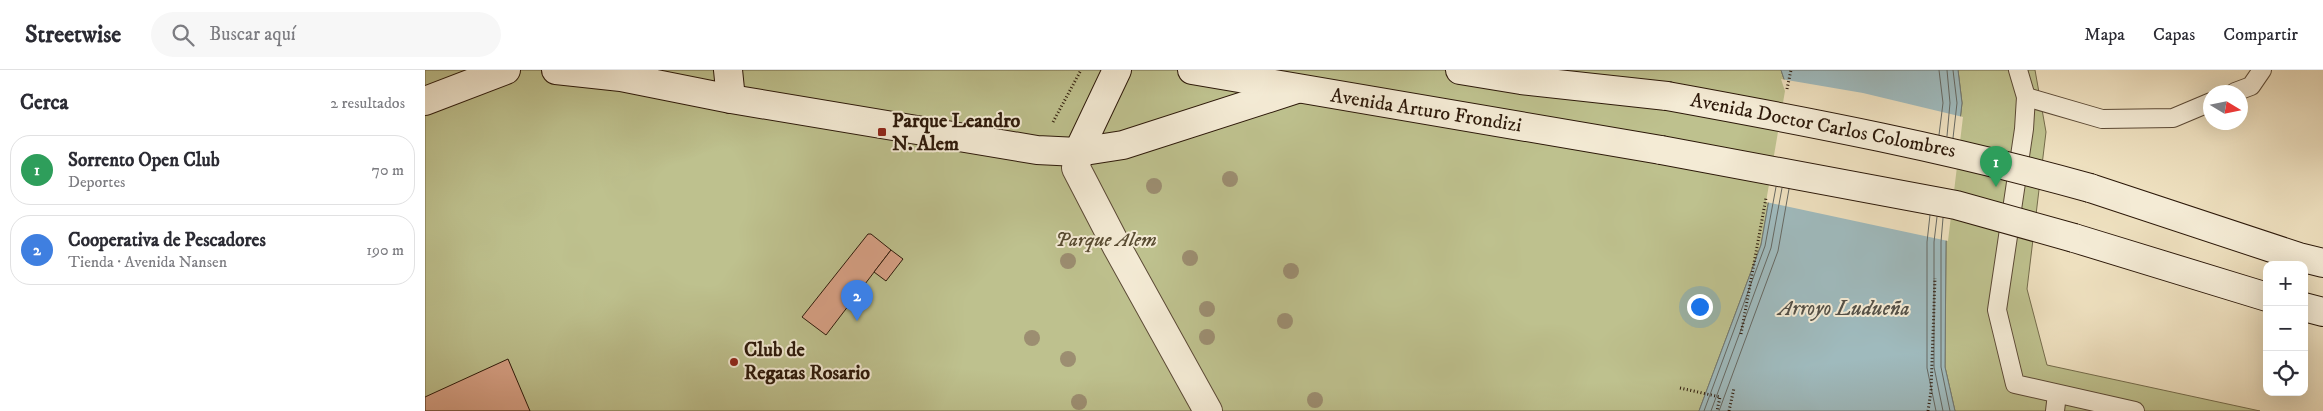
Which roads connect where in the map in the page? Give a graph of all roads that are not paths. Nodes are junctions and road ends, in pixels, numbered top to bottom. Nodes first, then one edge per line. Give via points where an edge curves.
1 (506, 70) edge
2 (556, 70) edge
3 (728, 70) edge
4 (1117, 70) edge
5 (1192, 70) edge
6 (1460, 70) edge
7 (2018, 70) edge
8 (2262, 70) edge
9 (1511, 75) edge
10 (2248, 87) edge
11 (1297, 89) junction
12 (2026, 97) junction
13 (731, 98) junction
14 (425, 101) edge
15 (2203, 105) edge
16 (1078, 152) junction
17 (2323, 263) edge
18 (2263, 295) edge
19 (2308, 308) edge
20 (2323, 312) edge
21 (2056, 402) edge
22 (1208, 411) edge
23 (2133, 411) edge

1 - 14 main road
2 - 13 main road via 621,77
3 - 13 main road
4 - 16 main road
5 - 11 main road, Avenida Arturo Frondizi
6 - 9 main road
7 - 12 lane
8 - 10 lane
9 - 17 main road, Avenida Doctor Carlos Colombres, bridge via 1667,96 1889,137 1999,162
11 - 16 main road via 1123,145
11 - 18 main road, Avenida Arturo Frondizi, bridge via 1661,150 1956,205
12 - 15 lane via 2102,119 2173,118
12 - 21 lane via 1997,310 2015,384
13 - 16 main road via 1037,150
16 - 22 main road via 1076,168
19 - 20 main road
21 - 23 lane

